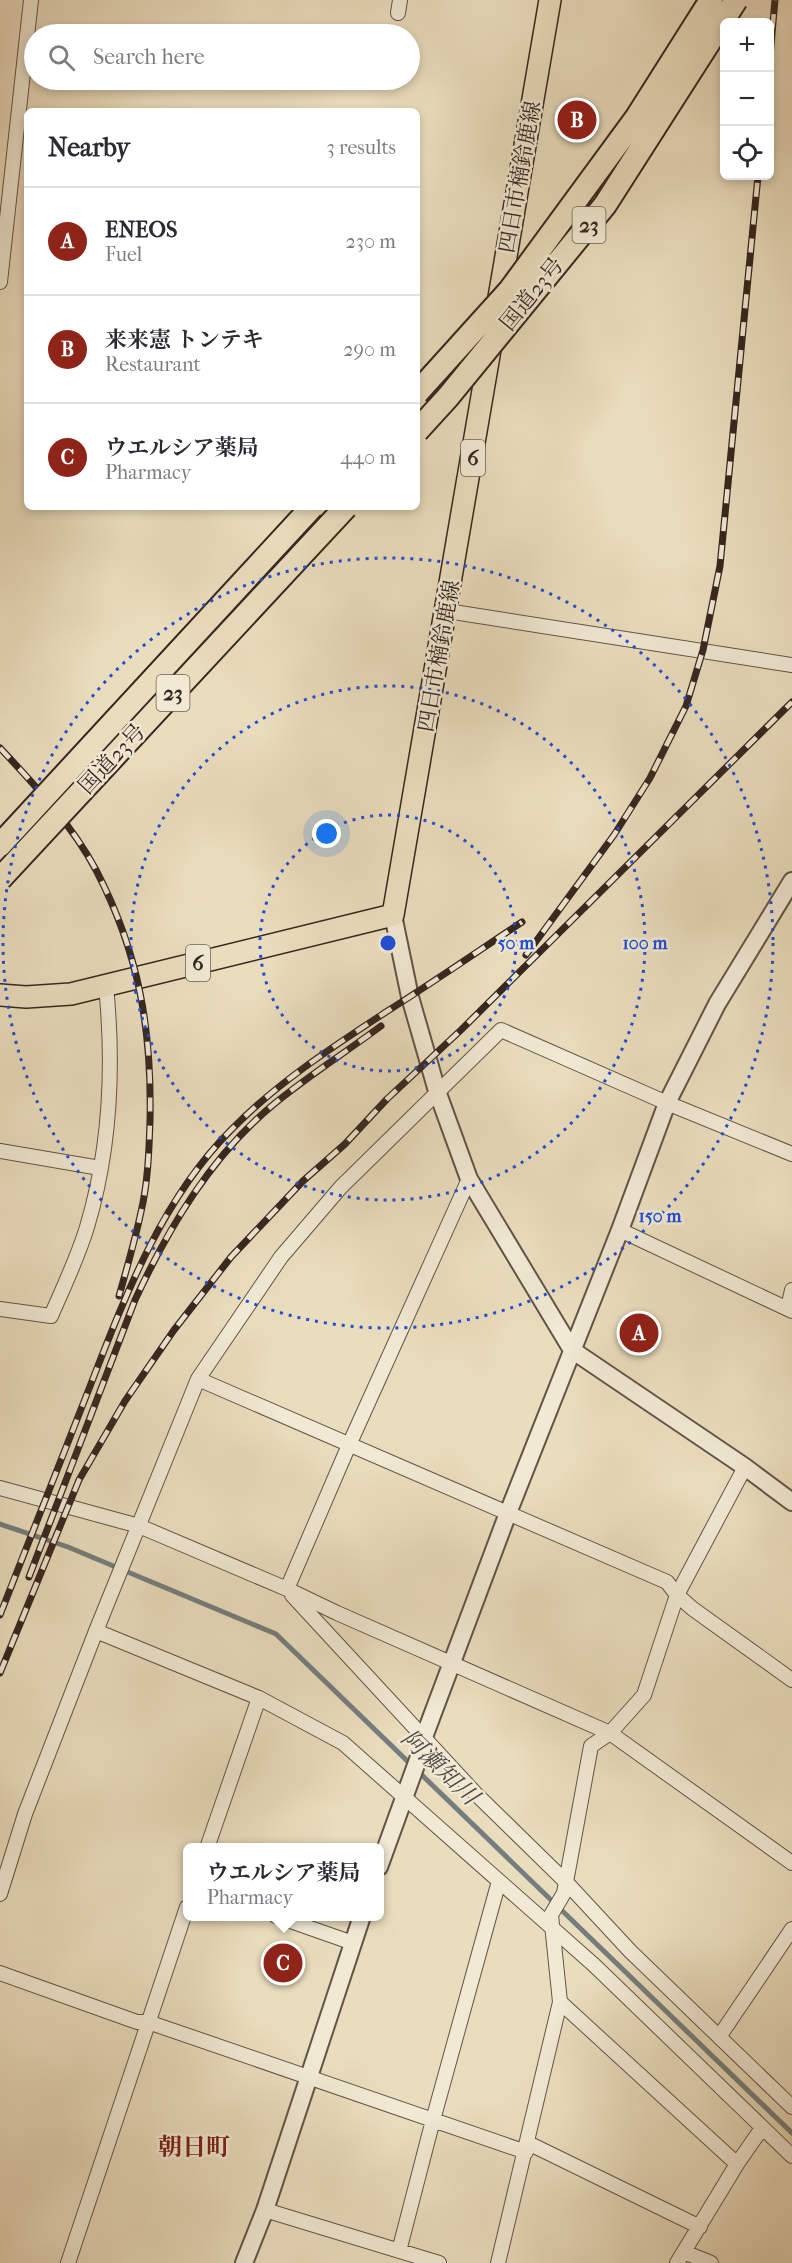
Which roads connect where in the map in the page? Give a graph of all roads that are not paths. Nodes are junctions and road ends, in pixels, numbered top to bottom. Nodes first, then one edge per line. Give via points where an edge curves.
1 (31, 0) edge
2 (550, 0) edge
3 (711, 0) edge
4 (736, 0) edge
5 (28, 24) edge
6 (24, 64) edge
7 (0, 282) edge
8 (420, 390) edge
9 (420, 428) edge
10 (309, 510) edge
11 (343, 510) edge
12 (447, 611) junction
13 (792, 665) edge
14 (0, 845) edge
15 (0, 879) edge
16 (792, 881) edge
17 (393, 915) junction
18 (106, 986) junction
19 (0, 995) edge
20 (437, 1091) junction
21 (667, 1103) junction
22 (0, 1151) edge
23 (792, 1154) edge
24 (100, 1168) junction
25 (469, 1179) junction
26 (620, 1230) junction
27 (792, 1290) edge
28 (0, 1309) edge
29 (790, 1310) edge
30 (572, 1350) junction
31 (198, 1379) junction
32 (349, 1445) junction
33 (745, 1467) junction
34 (0, 1488) edge
35 (792, 1502) edge
36 (508, 1513) junction
37 (139, 1526) junction
38 (287, 1589) junction
39 (677, 1595) junction
40 (98, 1625) junction
41 (452, 1664) junction
42 (792, 1680) edge
43 (259, 1698) junction
44 (610, 1733) junction
45 (424, 1737) junction
46 (406, 1788) junction
47 (209, 1843) edge
48 (384, 1852) edge
49 (792, 1863) edge
50 (499, 1881) junction
51 (565, 1888) junction
52 (0, 1894) edge
53 (183, 1919) edge
54 (288, 1921) edge
55 (361, 1921) edge
56 (551, 1922) junction
57 (792, 1929) edge
58 (353, 1943) junction
59 (0, 1973) edge
60 (560, 2002) junction
61 (148, 2022) junction
62 (719, 2037) junction
63 (308, 2077) junction
64 (792, 2107) edge
65 (433, 2120) junction
66 (762, 2128) junction
67 (527, 2147) junction
68 (792, 2156) edge
69 (737, 2164) junction
70 (265, 2210) junction
71 (700, 2227) junction
72 (399, 2251) junction
73 (680, 2258) edge
74 (68, 2263) edge
75 (244, 2263) edge
76 (439, 2263) edge
77 (498, 2263) edge
78 (711, 2263) edge

1 - 5 street
2 - 12 main road, 四日市楠鈴鹿線 / 6
3 - 8 highway, 国道23号 / 23, bridge via 637,117 510,290
4 - 9 highway, 国道23号 / 23, bridge via 605,205
6 - 7 street
10 - 14 highway, 国道23号 / 23, bridge
11 - 15 highway, 国道23号 / 23, bridge
12 - 13 street
12 - 17 main road, 四日市楠鈴鹿線 / 6
16 - 21 street via 717,1004
17 - 18 main road, 6
17 - 20 street via 410,997
18 - 19 main road, 6 via 71,994
18 - 24 street via 108,1108
20 - 21 street via 501,1030
20 - 25 street
20 - 31 street via 341,1187 281,1257
21 - 23 street
21 - 26 street
22 - 24 street
24 - 28 street via 87,1227 51,1316
25 - 30 street
25 - 32 street
26 - 29 street
26 - 30 street
27 - 29 street
30 - 33 street
30 - 36 street
31 - 32 street
31 - 37 street
32 - 36 street
32 - 38 street
33 - 35 street
33 - 39 street
34 - 37 street
36 - 39 street via 667,1582
36 - 41 street
37 - 38 street
37 - 40 street
38 - 41 street
38 - 45 street
39 - 42 street
39 - 44 street via 644,1695
40 - 43 street
40 - 52 street via 25,1814
41 - 44 street
41 - 45 street
43 - 46 street via 343,1743
43 - 47 street
44 - 49 street
44 - 51 street via 591,1746
45 - 46 street
45 - 51 street
46 - 48 street
46 - 50 street
50 - 56 street
50 - 65 street
51 - 56 street
51 - 62 street
53 - 61 street
54 - 58 street
55 - 58 street
56 - 60 street
56 - 66 street
57 - 62 street
58 - 63 street
59 - 61 street via 137,2022
60 - 67 street
60 - 69 street
61 - 63 street
61 - 74 street
62 - 64 street
63 - 65 street
63 - 70 street
65 - 67 street
65 - 72 street
66 - 68 street
66 - 69 street
67 - 71 street
67 - 77 street
69 - 71 street
70 - 72 street
70 - 75 street
71 - 73 street
72 - 76 street
73 - 78 street

